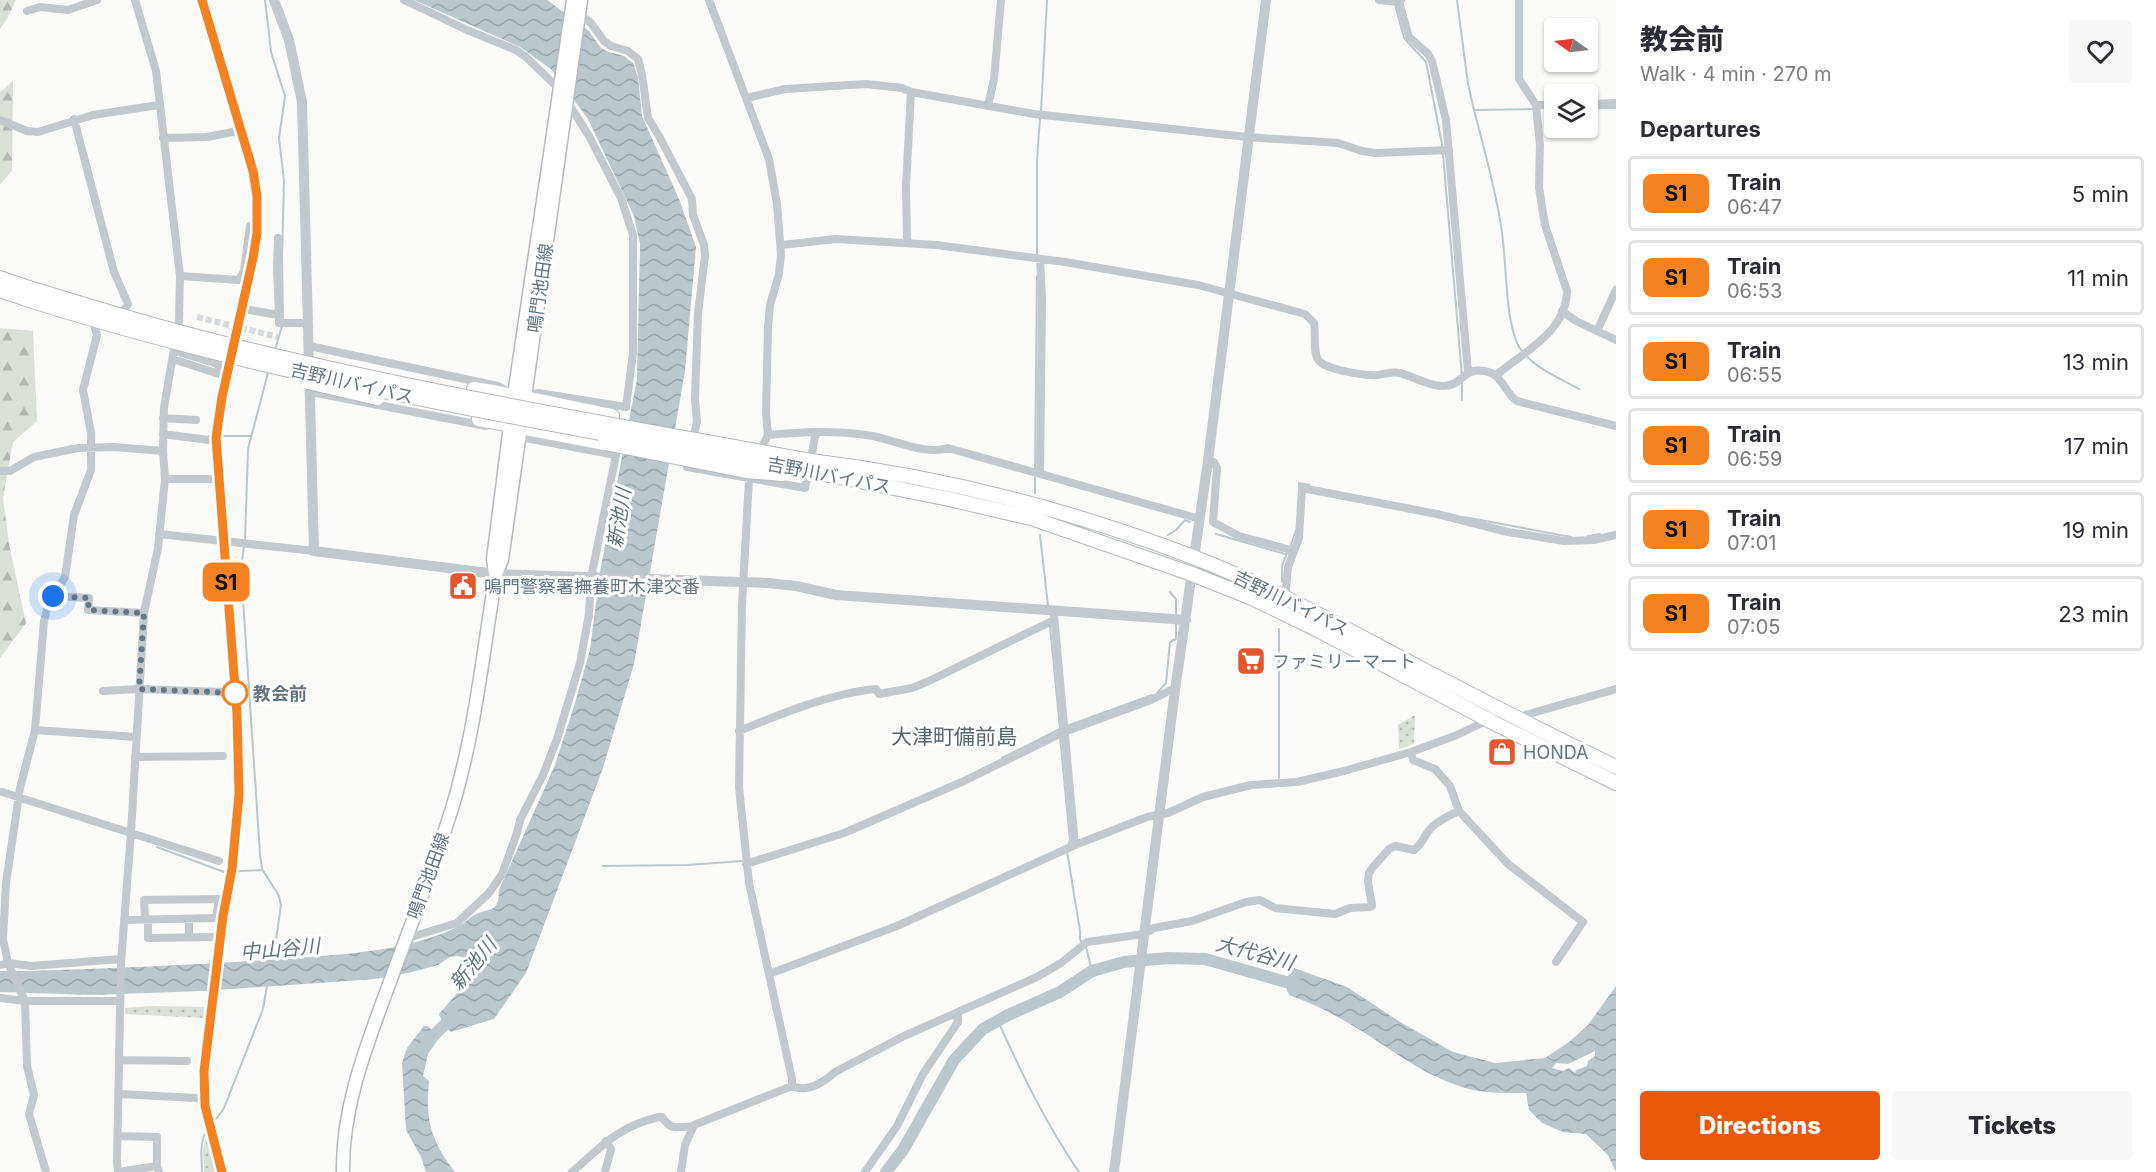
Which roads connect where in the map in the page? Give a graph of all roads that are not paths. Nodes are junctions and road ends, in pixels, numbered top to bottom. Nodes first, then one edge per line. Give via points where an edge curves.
1 (97, 0) edge
2 (135, 0) edge
3 (274, 0) edge
4 (404, 0) edge
5 (709, 0) edge
6 (1001, 0) edge
7 (1266, 0) edge
8 (1379, 0) edge
9 (1519, 0) edge
10 (1400, 1) edge
11 (574, 8) edge
12 (27, 11) dead end
13 (911, 92) junction
14 (564, 94) junction
15 (747, 98) junction
16 (1616, 103) edge
17 (1598, 104) edge
18 (159, 105) junction
19 (1536, 105) junction
20 (1544, 105) edge
21 (988, 106) junction
22 (74, 119) junction
23 (0, 120) edge
24 (233, 132) dead end
25 (1248, 137) junction
26 (163, 138) junction
27 (1449, 150) junction
28 (250, 226) dead end
29 (278, 238) dead end
30 (907, 242) junction
31 (781, 245) junction
32 (1040, 259) junction
33 (180, 276) junction
34 (0, 278) edge
35 (0, 290) edge
36 (1616, 290) edge
37 (28, 293) junction
38 (1228, 294) junction
39 (249, 310) dead end
40 (1563, 311) junction
41 (279, 315) junction
42 (308, 323) junction
43 (1597, 331) junction
44 (1616, 340) edge
45 (194, 341) junction
46 (309, 346) junction
47 (174, 355) junction
48 (1468, 372) junction
49 (1496, 375) junction
50 (311, 392) junction
51 (519, 396) junction
52 (163, 417) junction
53 (196, 420) dead end
54 (1616, 426) edge
55 (517, 431) junction
56 (816, 432) junction
57 (163, 434) junction
58 (768, 435) junction
59 (209, 440) dead end
60 (91, 447) junction
61 (163, 451) junction
62 (1208, 461) junction
63 (810, 466) junction
64 (0, 471) edge
65 (1040, 474) junction
66 (165, 479) junction
67 (212, 479) dead end
68 (749, 479) junction
69 (1200, 519) junction
70 (159, 534) junction
71 (1616, 535) edge
72 (314, 551) junction
73 (1290, 551) junction
74 (1194, 558) junction
75 (496, 574) junction
76 (1192, 574) junction
77 (594, 578) junction
78 (744, 583) junction
79 (53, 596) junction
80 (1285, 599) junction
81 (144, 613) junction
82 (1054, 616) junction
83 (1186, 620) junction
84 (139, 689) junction
85 (1616, 689) edge
86 (1175, 690) junction
87 (103, 691) dead end
88 (223, 692) dead end
89 (1506, 713) junction
90 (1496, 724) junction
91 (35, 730) junction
92 (740, 731) junction
93 (1064, 732) junction
94 (136, 737) junction
95 (1411, 752) junction
96 (223, 756) dead end
97 (135, 758) junction
98 (1616, 767) edge
99 (1616, 783) edge
100 (2, 792) dead end
101 (19, 796) junction
102 (1459, 811) junction
103 (1159, 816) junction
104 (131, 832) junction
105 (1075, 845) junction
106 (219, 861) dead end
107 (746, 864) junction
108 (189, 919) junction
109 (124, 920) junction
110 (146, 920) junction
111 (189, 937) junction
112 (214, 937) dead end
113 (1144, 938) junction
114 (404, 941) junction
115 (121, 961) junction
116 (1556, 962) dead end
117 (6, 965) edge
118 (769, 974) junction
119 (0, 998) edge
120 (24, 999) junction
121 (120, 999) junction
122 (958, 1013) junction
123 (119, 1060) junction
124 (187, 1061) dead end
125 (792, 1086) junction
126 (119, 1094) junction
127 (196, 1098) dead end
128 (692, 1128) junction
129 (118, 1136) junction
130 (606, 1141) junction
131 (158, 1169) edge
132 (46, 1172) edge
133 (118, 1172) edge
134 (343, 1172) edge
135 (572, 1172) edge
136 (605, 1172) edge
137 (681, 1172) edge
138 (865, 1172) edge
139 (1114, 1172) edge

1 - 12 street via 68,9 40,7
2 - 18 street via 156,71
3 - 42 street via 290,40 302,102
4 - 14 street via 516,50
5 - 15 street
6 - 21 street
7 - 25 street
8 - 10 street
9 - 19 street via 1518,79
10 - 27 street via 1409,37 1431,61 1446,120
11 - 14 main road, 鳴門池田線
11 - 68 street via 604,41 638,59 648,118 692,200 704,245 698,314 697,422 687,467
13 - 15 street via 866,84 785,89
13 - 21 street
13 - 30 street
14 - 51 main road, 鳴門池田線
14 - 51 street via 621,198 633,236 633,354 628,403 623,407 538,393
15 - 31 street via 773,175
16 - 17 street
18 - 22 street
18 - 26 street
19 - 20 street
19 - 40 street via 1539,188 1545,225 1567,291
21 - 25 street
22 - 23 street via 38,132 21,130
22 - 60 street via 114,272 128,304 122,313 95,328 97,335 83,390
24 - 26 street
25 - 27 street via 1338,143 1376,153
25 - 38 street
26 - 33 street
27 - 48 street
28 - 33 street via 244,271 239,280
29 - 41 street
30 - 31 street via 836,239
30 - 32 street
31 - 58 street via 768,327
32 - 38 street via 1198,285
32 - 65 street
33 - 47 street
34 - 37 highway, 吉野川バイパス
35 - 37 highway, 吉野川バイパス
36 - 43 street
37 - 45 highway, 吉野川バイパス, bridge via 84,317
38 - 48 street via 1305,314 1314,323 1316,355 1324,365 1362,374 1400,373 1440,385 1453,384
38 - 62 street
39 - 41 street
40 - 43 street
40 - 49 street via 1550,334
41 - 42 street via 279,323
42 - 46 street
43 - 44 street
45 - 51 highway, bridge via 223,338
45 - 55 highway, bridge via 210,356 229,362
45 - 63 highway, 吉野川バイパス, bridge via 395,393
46 - 50 street
46 - 51 street via 498,386
47 - 47 street via 222,375 218,364
47 - 52 street
48 - 49 street
49 - 54 street via 1517,401
50 - 55 street
50 - 72 street
51 - 55 main road, 鳴門池田線
51 - 63 highway via 736,437
52 - 53 street
52 - 57 street
55 - 63 highway, bridge via 746,471
55 - 75 main road, 鳴門池田線 via 493,559
55 - 77 street via 616,455
56 - 58 street
56 - 65 street via 869,435 937,452 948,448
56 - 68 street via 805,488
57 - 59 street
57 - 61 street
58 - 68 street
60 - 61 street
60 - 64 street via 34,458 10,471
60 - 79 street via 92,470 74,515 65,577
61 - 66 street
62 - 69 street
62 - 73 street via 1217,468 1213,522 1239,536
63 - 74 highway, 吉野川バイパス via 881,470 1013,499
63 - 76 highway, 吉野川バイパス via 838,477 1031,518
65 - 69 street
66 - 67 street
66 - 70 street
68 - 78 street
69 - 74 street
70 - 72 street
70 - 81 street
71 - 73 street via 1564,541 1302,488 1299,538
72 - 75 street
73 - 80 street
74 - 76 street
74 - 80 highway, 吉野川バイパス
75 - 77 street
75 - 114 main road, 鳴門池田線 via 468,746 448,823
76 - 83 street
76 - 90 highway, 吉野川バイパス via 1318,630
77 - 78 street
77 - 114 street via 580,663 554,748 520,820 502,874 489,893 457,923
78 - 82 street
78 - 92 street
79 - 81 street via 89,598 88,610
79 - 91 street via 44,621
80 - 89 highway, 吉野川バイパス
81 - 84 street
82 - 83 street
82 - 92 street via 912,688 879,694 876,689 853,691
82 - 93 street
83 - 86 street
84 - 87 street
84 - 88 street
84 - 94 street
85 - 89 street via 1522,716
86 - 93 street
86 - 103 street
89 - 90 street
89 - 98 highway, 吉野川バイパス
90 - 95 street via 1484,722
90 - 99 highway, 吉野川バイパス
91 - 94 street
91 - 101 street
92 - 107 street via 739,787
93 - 105 street
93 - 107 street via 844,833
94 - 97 street
95 - 102 street via 1413,760 1435,769 1450,786
95 - 103 street via 1297,782 1251,785 1203,797
96 - 97 street
97 - 104 street
100 - 101 street
101 - 104 street
101 - 117 street via 4,912
102 - 113 street via 1433,826 1414,850 1395,846 1389,849 1369,873 1370,907 1335,914 1275,908 1260,900 1154,928
102 - 116 street via 1508,864 1584,922
103 - 105 street
103 - 113 street
104 - 106 street
104 - 109 street
105 - 118 street via 897,926
107 - 118 street
108 - 110 street
108 - 110 street via 216,918 219,899 144,900
108 - 111 street
109 - 110 street
109 - 115 street
110 - 111 street via 148,938
111 - 112 street
113 - 122 street via 1087,942 1037,977
113 - 139 street
114 - 134 main road, 鳴門池田線 via 350,1102
115 - 117 street
115 - 121 street
117 - 120 street
118 - 125 street
119 - 120 street
120 - 121 street
120 - 132 street via 27,1066 34,1095 29,1114
121 - 123 street
122 - 125 street via 904,1036 815,1086
122 - 138 street via 958,1022
123 - 124 street
123 - 126 street
125 - 128 street
126 - 127 street
126 - 129 street
128 - 130 street via 669,1127 658,1117 629,1126
128 - 137 street
129 - 131 street via 157,1137
129 - 133 street
130 - 135 street
130 - 136 street via 612,1149
131 - 133 street

